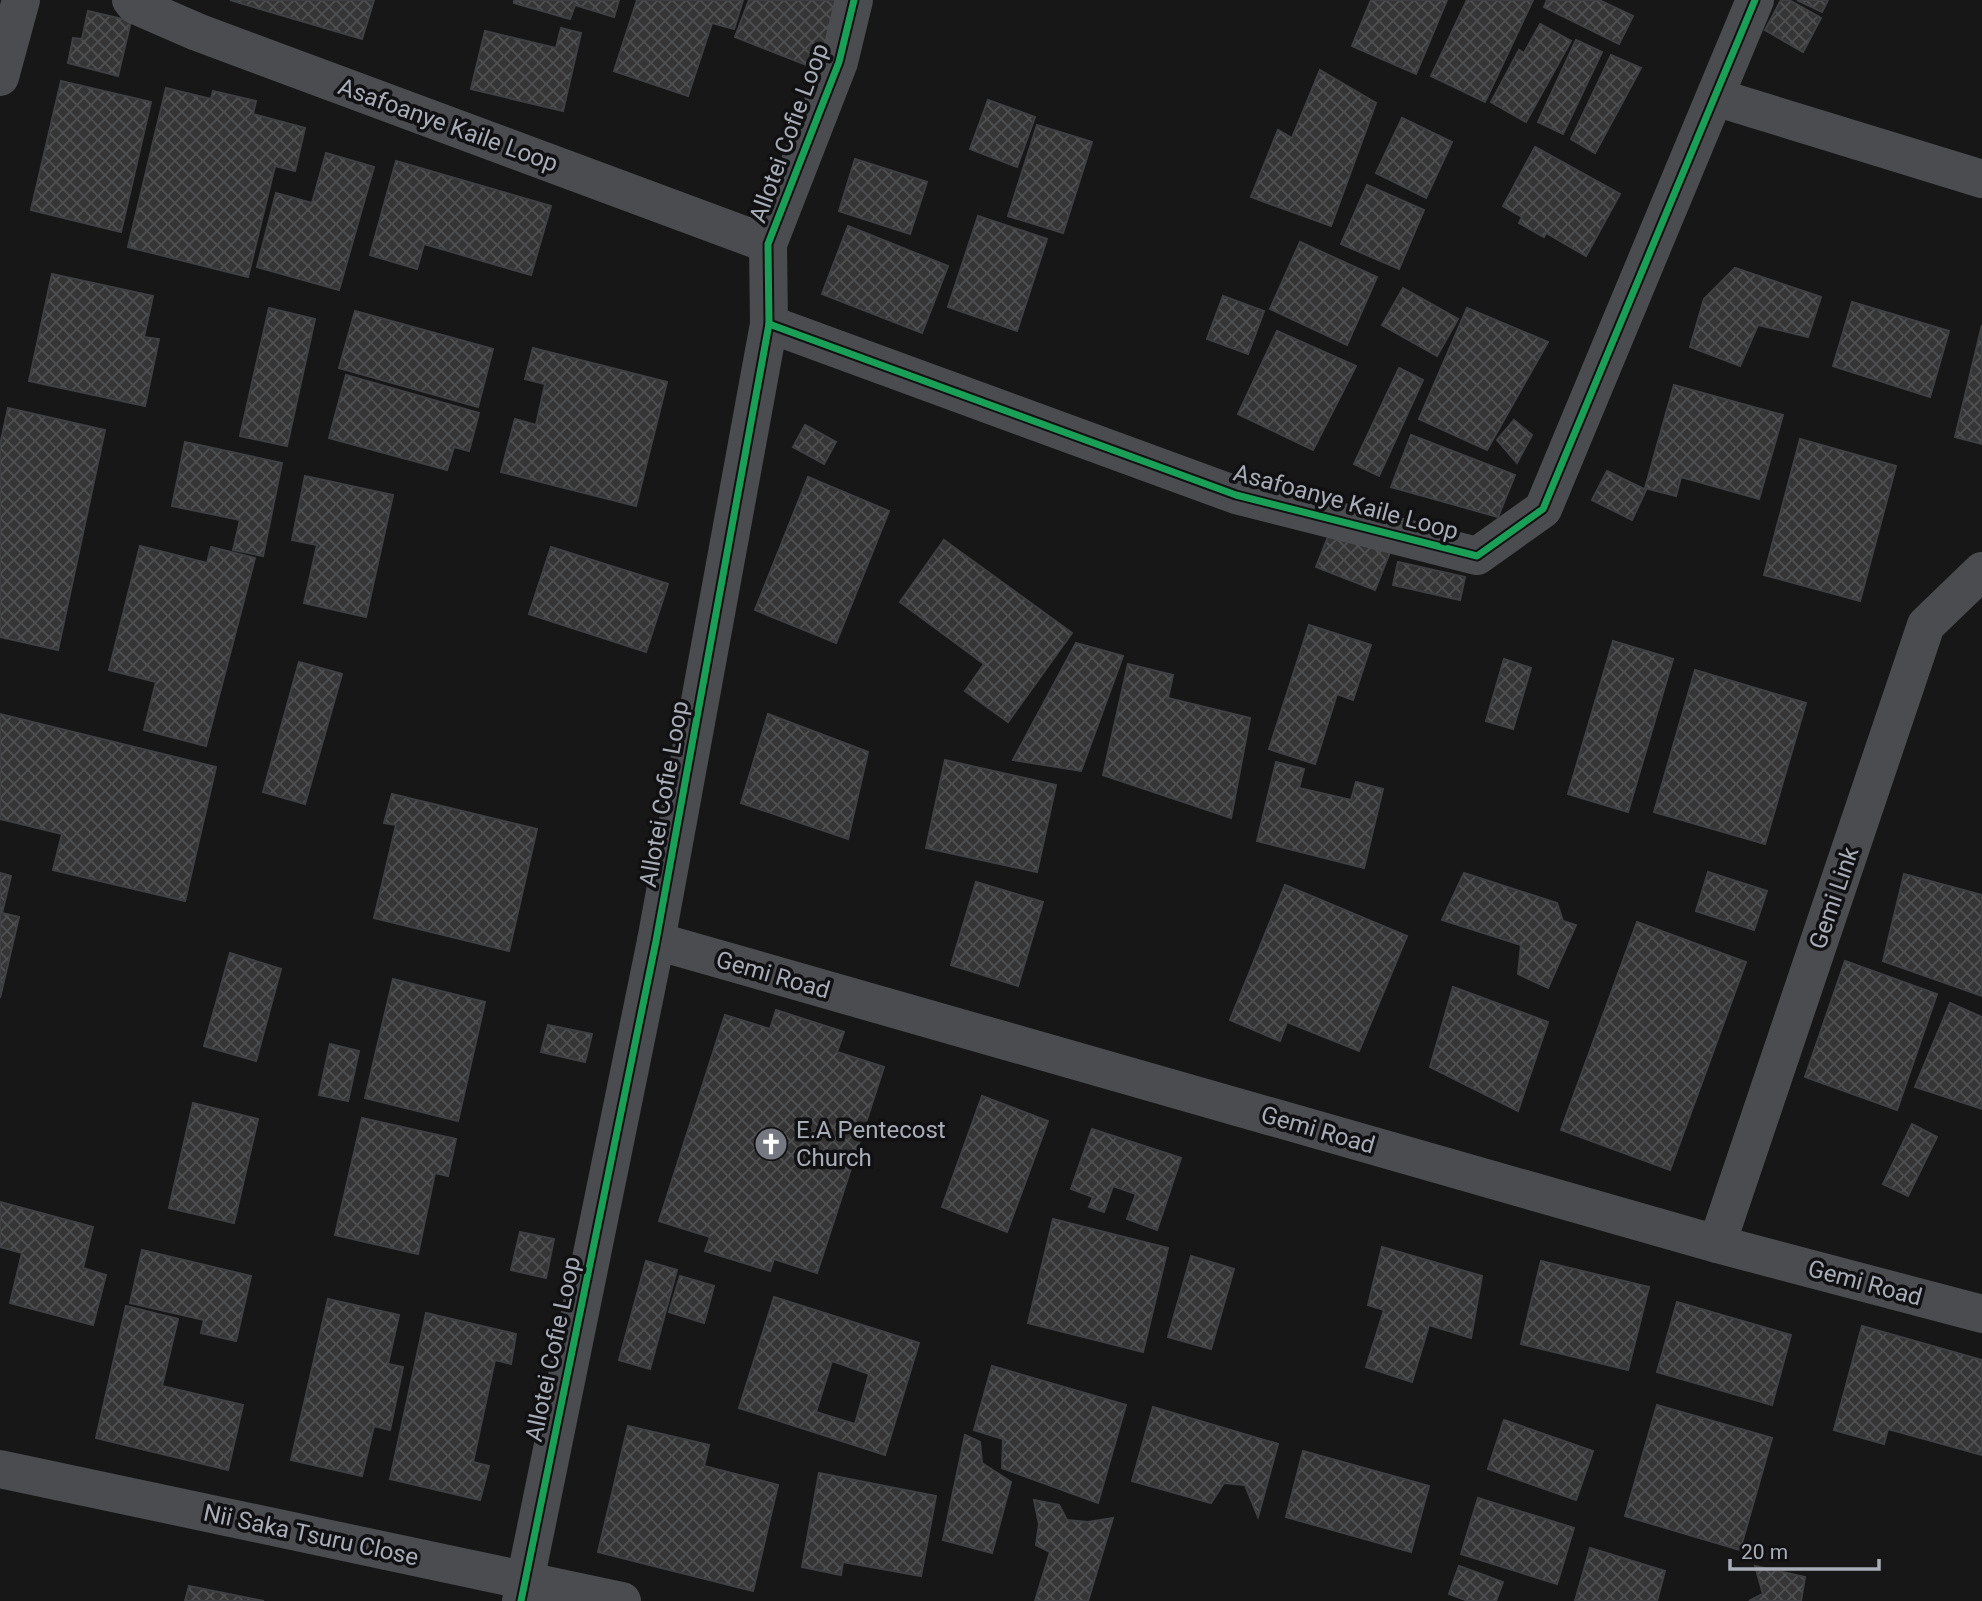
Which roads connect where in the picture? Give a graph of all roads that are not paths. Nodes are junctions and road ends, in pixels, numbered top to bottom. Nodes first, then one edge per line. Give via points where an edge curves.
1 (21, 0) edge
2 (131, 0) edge
3 (854, 0) edge
4 (1755, 0) edge
5 (0, 77) edge
6 (1715, 97) junction
7 (1982, 179) edge
8 (768, 244) junction
9 (769, 324) junction
10 (1982, 571) edge
11 (656, 941) junction
12 (1717, 1244) junction
13 (1982, 1314) edge
14 (0, 1469) edge
15 (523, 1591) edge
16 (622, 1601) edge

1 - 5 street
2 - 8 street, Asafoanye Kaile Loop via 197,32
3 - 8 street, Allotei Cofie Loop via 838,62
4 - 6 street, Asafoanye Kaile Loop
6 - 7 street
6 - 9 street, Asafoanye Kaile Loop via 1543,509 1477,556 1236,495
8 - 9 street, Allotei Cofie Loop
9 - 11 street, Allotei Cofie Loop
10 - 12 street, Gemi Link via 1926,625
11 - 12 street, Gemi Road
11 - 15 street, Allotei Cofie Loop
12 - 13 street, Gemi Road
14 - 15 street, Nii Saka Tsuru Close
15 - 16 street, Nii Saka Tsuru Close

